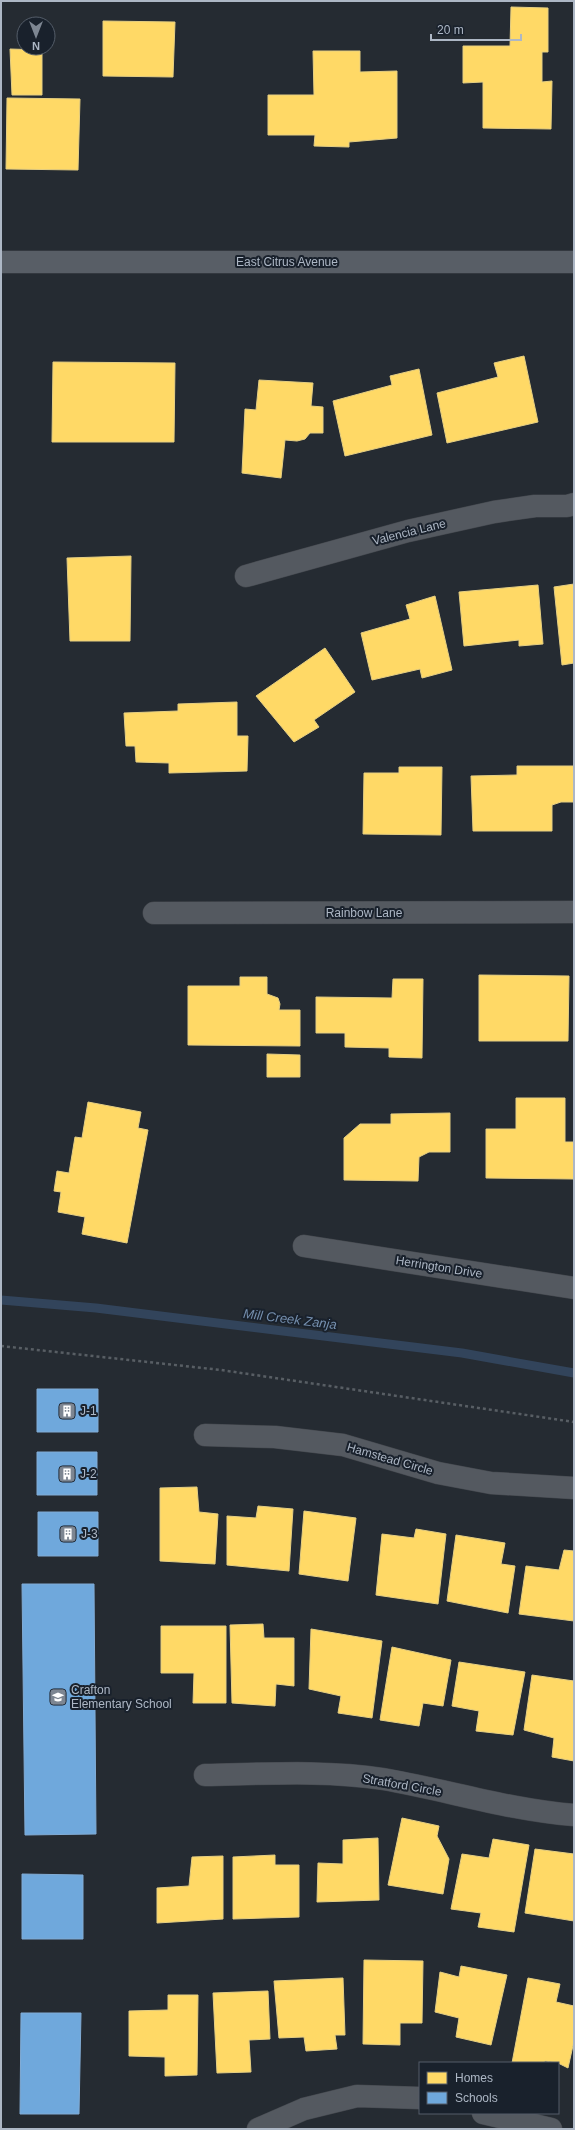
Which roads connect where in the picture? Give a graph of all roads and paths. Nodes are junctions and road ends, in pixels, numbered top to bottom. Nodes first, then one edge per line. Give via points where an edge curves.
1 (1, 262) edge
2 (574, 262) edge
3 (574, 504) edge
4 (246, 576) dead end
5 (574, 912) edge
6 (154, 914) dead end
7 (304, 1246) dead end
8 (574, 1288) edge
9 (1, 1346) edge
10 (574, 1422) edge
11 (205, 1435) dead end
12 (574, 1488) edge
13 (205, 1776) dead end
14 (574, 1815) edge
15 (419, 2098) edge
16 (487, 2114) edge
17 (258, 2129) edge
18 (551, 2129) edge

1 - 2 street, East Citrus Avenue
3 - 4 street, Valencia Lane via 535,506 408,531
5 - 6 street, Rainbow Lane
7 - 8 street, Herrington Drive
9 - 10 path via 221,1370
11 - 12 street, Hamstead Circle via 275,1437 343,1445 438,1473 491,1483
13 - 14 street, Stratford Circle via 317,1774 382,1779 486,1801
15 - 17 street via 357,2096 304,2109
16 - 18 street

